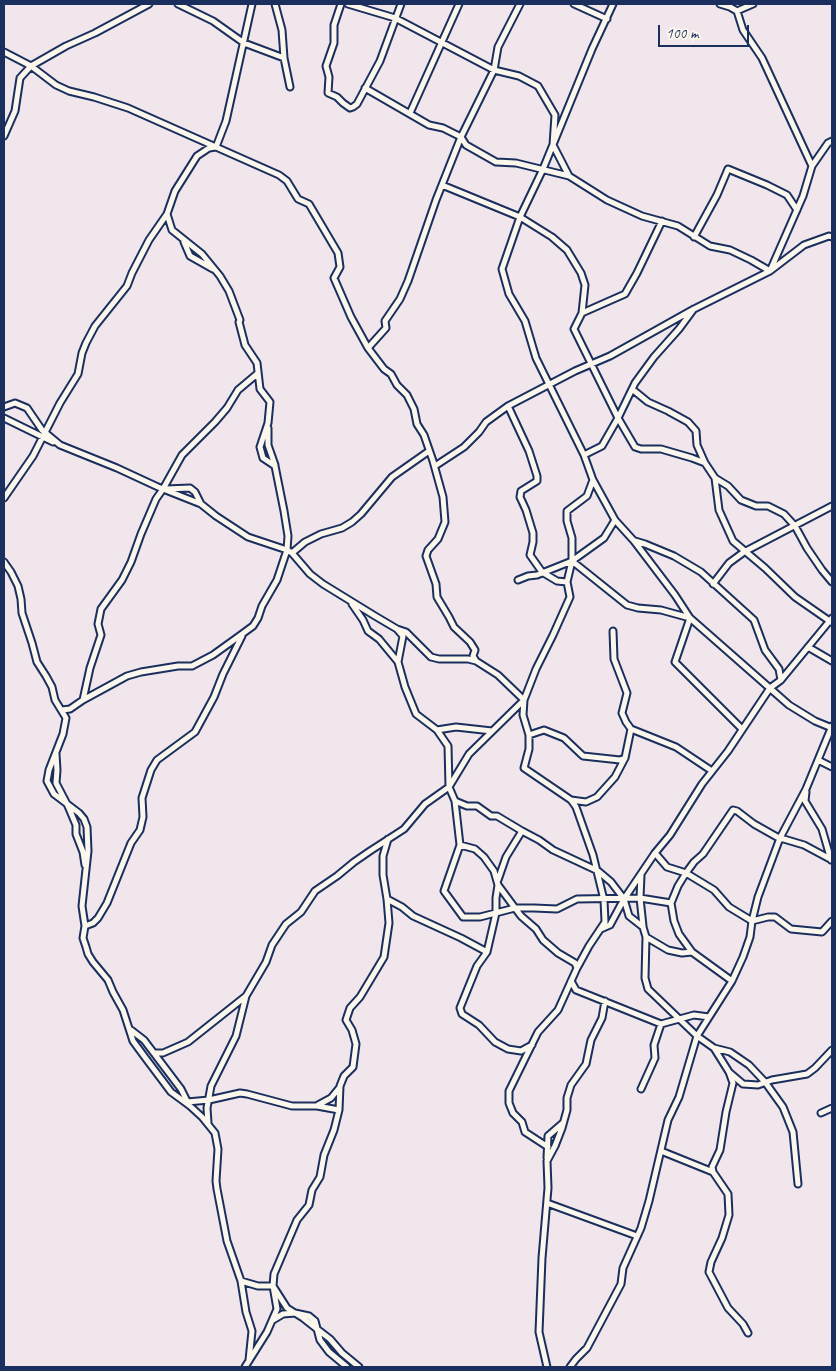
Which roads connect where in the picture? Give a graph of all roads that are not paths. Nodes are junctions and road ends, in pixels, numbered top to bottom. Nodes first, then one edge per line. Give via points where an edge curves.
1 (149, 4) edge
2 (178, 4) edge
3 (252, 4) edge
4 (275, 4) edge
5 (341, 4) edge
6 (348, 4) edge
7 (401, 4) edge
8 (458, 4) edge
9 (520, 4) edge
10 (574, 4) edge
11 (613, 4) edge
12 (720, 4) edge
13 (753, 4) edge
14 (737, 11) junction
15 (395, 18) junction
16 (607, 19) junction
17 (441, 42) junction
18 (244, 43) junction
19 (4, 52) edge
20 (284, 58) junction
21 (31, 66) junction
22 (494, 70) junction
23 (290, 87) dead end
24 (365, 88) junction
25 (410, 114) junction
26 (4, 136) edge
27 (461, 137) junction
28 (832, 141) edge
29 (553, 145) junction
30 (216, 147) junction
31 (812, 166) junction
32 (543, 169) junction
33 (569, 176) junction
34 (442, 185) junction
35 (797, 210) junction
36 (167, 214) junction
37 (520, 217) junction
38 (662, 221) junction
39 (694, 237) junction
40 (832, 237) edge
41 (770, 271) junction
42 (694, 309) junction
43 (582, 313) junction
44 (368, 348) junction
45 (591, 365) junction
46 (257, 373) junction
47 (549, 386) junction
48 (632, 389) junction
49 (508, 406) junction
50 (4, 407) edge
51 (4, 418) edge
52 (618, 418) junction
53 (268, 423) junction
54 (43, 434) junction
55 (430, 451) junction
56 (584, 455) junction
57 (705, 463) junction
58 (275, 466) junction
59 (434, 466) junction
60 (716, 478) junction
61 (593, 480) junction
62 (163, 489) junction
63 (4, 498) edge
64 (201, 504) junction
65 (832, 506) edge
66 (615, 520) junction
67 (795, 526) junction
68 (634, 541) junction
69 (290, 552) junction
70 (744, 552) junction
71 (572, 561) junction
72 (4, 562) edge
73 (4, 569) edge
74 (11, 572) junction
75 (542, 572) junction
76 (518, 580) dead end
77 (567, 582) junction
78 (832, 582) edge
79 (714, 584) junction
80 (350, 601) junction
81 (690, 618) junction
82 (831, 621) edge
83 (397, 629) junction
84 (613, 631) dead end
85 (244, 632) junction
86 (808, 647) junction
87 (476, 661) junction
88 (832, 661) edge
89 (398, 662) junction
90 (781, 680) junction
91 (770, 688) junction
92 (83, 700) junction
93 (524, 700) junction
94 (62, 710) junction
95 (832, 727) edge
96 (631, 729) junction
97 (742, 729) junction
98 (437, 730) junction
99 (492, 731) junction
100 (529, 735) junction
101 (56, 751) junction
102 (626, 758) junction
103 (818, 760) junction
104 (832, 767) edge
105 (712, 771) junction
106 (449, 787) junction
107 (806, 789) junction
108 (571, 800) junction
109 (455, 801) junction
110 (68, 806) junction
111 (522, 832) junction
112 (780, 838) junction
113 (388, 839) junction
114 (460, 845) junction
115 (655, 853) junction
116 (832, 861) edge
117 (86, 870) junction
118 (598, 871) junction
119 (686, 873) junction
120 (641, 875) junction
121 (498, 882) junction
122 (640, 898) junction
123 (387, 899) junction
124 (624, 899) junction
125 (604, 900) junction
126 (671, 903) junction
127 (515, 908) junction
128 (496, 913) junction
129 (752, 921) junction
130 (832, 921) edge
131 (85, 926) junction
132 (643, 926) junction
133 (601, 929) junction
134 (646, 937) junction
135 (487, 952) junction
136 (692, 952) junction
137 (577, 968) junction
138 (571, 981) junction
139 (732, 981) junction
140 (246, 996) junction
141 (605, 1001) junction
142 (709, 1017) junction
143 (678, 1019) junction
144 (661, 1024) junction
145 (131, 1030) junction
146 (697, 1036) junction
147 (532, 1045) junction
148 (714, 1048) junction
149 (832, 1050) edge
150 (154, 1053) junction
151 (729, 1072) junction
152 (765, 1082) junction
153 (340, 1086) junction
154 (641, 1089) dead end
155 (208, 1100) junction
156 (189, 1104) junction
157 (318, 1106) junction
158 (832, 1108) edge
159 (339, 1110) junction
160 (821, 1113) dead end
161 (563, 1123) junction
162 (208, 1124) junction
163 (548, 1147) junction
164 (661, 1151) junction
165 (547, 1161) junction
166 (713, 1172) junction
167 (798, 1184) dead end
168 (547, 1203) junction
169 (637, 1236) junction
170 (240, 1281) junction
171 (273, 1286) junction
172 (295, 1313) junction
173 (272, 1320) junction
174 (317, 1329) junction
175 (748, 1333) dead end
176 (249, 1360) junction
177 (245, 1367) edge
178 (347, 1367) edge
179 (360, 1367) edge
180 (547, 1367) edge
181 (570, 1367) edge

1 - 21 street
2 - 18 street via 213,21
3 - 18 street
4 - 20 street via 282,30
5 - 24 street via 326,66 328,93 350,108 354,107
6 - 15 street
7 - 15 street
8 - 17 street
9 - 22 street via 498,47
10 - 16 street
11 - 16 street
12 - 14 street
13 - 14 street
14 - 31 street via 743,30 762,58
15 - 17 street
15 - 24 street via 380,61
16 - 29 street
17 - 22 street
17 - 25 street
18 - 20 street
18 - 30 street via 226,121
19 - 21 street
20 - 23 street
21 - 26 street via 20,78 15,111
21 - 30 street via 62,88 128,108
22 - 27 street
22 - 29 street via 518,76 538,86 555,114
24 - 25 street
25 - 27 street
27 - 32 street via 466,145 496,162
27 - 34 street
28 - 31 street
29 - 32 street
29 - 33 street
30 - 36 street via 197,156 175,191
30 - 44 street via 280,175 298,199 309,204 338,253 340,267 334,278
31 - 35 street
32 - 33 street
32 - 37 street
33 - 38 street via 607,200
34 - 37 street
34 - 44 street via 400,299 385,321 386,328
35 - 39 street via 787,195 728,169
35 - 41 street
36 - 46 street via 172,230 202,254 229,291 245,345 257,363
36 - 54 street via 149,240 127,286 95,326 82,354 78,374
37 - 43 street via 567,250 585,285
37 - 47 street via 502,269 509,294 525,321
38 - 39 street via 678,226
38 - 43 street via 625,294
39 - 41 street via 710,246 730,250
40 - 41 street via 804,246
41 - 42 street
42 - 45 street
42 - 48 street
43 - 45 street via 574,329
44 - 55 street via 407,395
45 - 47 street
45 - 52 street
46 - 53 street via 260,390 270,402
46 - 62 street via 238,390 215,422 182,455
47 - 49 street
47 - 56 street
48 - 52 street
48 - 57 street via 648,402 688,422 696,431 697,445
49 - 59 street via 486,422 464,447
49 - 75 street via 529,451 536,476 536,481 520,496 533,533 530,555
50 - 54 street via 15,403 27,408
51 - 54 street
52 - 56 street via 602,446
52 - 57 street via 635,447 660,449
53 - 58 street via 268,445
53 - 58 street via 260,447 263,458
54 - 62 street via 60,445
54 - 63 street via 33,456
55 - 59 street
55 - 69 street via 392,477 352,522 321,534
56 - 61 street
57 - 60 street
58 - 69 street
59 - 87 street via 444,497 445,522 426,556 437,597 454,627 475,650 473,656
60 - 67 street via 741,500 756,506 768,506 784,514
60 - 70 street via 720,514 733,541
61 - 66 street
61 - 71 street via 587,496 567,511
62 - 64 street
62 - 64 street via 190,488
62 - 92 street via 122,580 101,610 98,624 101,636
64 - 69 street via 248,536
65 - 67 street
66 - 68 street
66 - 71 street via 604,538
67 - 70 street
67 - 78 street
68 - 79 street via 674,556
68 - 81 street
69 - 80 street via 310,574
69 - 85 street via 258,618
70 - 79 street via 729,564
70 - 82 street via 795,597
71 - 75 street
71 - 77 street
71 - 81 street via 627,604
72 - 74 street
73 - 74 street
74 - 94 street via 18,586 22,613 37,662
75 - 76 street
75 - 77 street via 557,581
77 - 93 street via 570,597
79 - 90 street via 754,620 765,650 779,669
80 - 83 street
80 - 89 street via 368,631
81 - 91 street
81 - 97 street via 675,662
82 - 86 street
83 - 87 street via 406,632 431,657
83 - 89 street via 403,636
84 - 96 street via 614,659 627,693 622,714
85 - 92 street via 192,666 127,676
85 - 131 street via 195,732 157,760 151,770 142,798 140,830 131,843 107,903 98,918
86 - 88 street
86 - 90 street
87 - 93 street
89 - 98 street via 416,714
90 - 91 street
91 - 95 street via 788,705 814,721
91 - 97 street
92 - 94 street via 70,709
93 - 99 street
93 - 100 street via 523,715
94 - 101 street via 66,718
95 - 103 street
96 - 102 street
96 - 105 street via 676,747
97 - 105 street
98 - 99 street
98 - 106 street via 448,746
99 - 106 street via 469,754
100 - 102 street via 544,730 564,738 582,756
100 - 108 street via 524,768
101 - 110 street via 56,783
101 - 110 street via 47,781 54,794
102 - 108 street via 615,777 597,797 586,802
103 - 104 street
103 - 107 street
105 - 115 street
106 - 109 street
106 - 113 street via 424,804 404,829
107 - 112 street
107 - 116 street via 806,801 822,829
108 - 118 street via 585,829
109 - 111 street via 478,806
109 - 114 street
110 - 117 street via 76,825
110 - 117 street via 79,813 87,827
111 - 118 street
111 - 121 street via 506,857
112 - 116 street via 804,845
112 - 119 street via 733,810
112 - 129 street
113 - 123 street via 383,856
113 - 140 street via 314,891 301,912 286,924 272,945
114 - 121 street via 484,856
114 - 128 street via 444,891 463,917
115 - 119 street via 667,867
115 - 120 street
117 - 131 street via 82,906
118 - 124 street
118 - 125 street
119 - 126 street
119 - 129 street via 714,890 730,907
120 - 122 street
120 - 124 street
121 - 127 street
121 - 128 street
122 - 124 street
122 - 126 street
122 - 132 street
123 - 135 street via 413,916
123 - 153 street via 389,923 384,957 350,1008 346,1020 356,1044 353,1067
124 - 125 street
124 - 132 street via 629,916
124 - 133 street via 610,925
125 - 127 street via 577,899 557,909
125 - 133 street via 605,922
126 - 136 street via 679,934
127 - 128 street
127 - 137 street via 543,940 575,963
128 - 135 street
129 - 130 street via 774,917 791,929 822,932
129 - 139 street via 750,937
131 - 145 street via 83,938 88,954 108,980
132 - 134 street
133 - 137 street
134 - 136 street via 668,950 682,954
134 - 143 street via 645,978 648,989
135 - 147 street via 465,994 460,1008 462,1014 508,1049 521,1051
136 - 139 street
137 - 138 street
138 - 141 street via 576,990
138 - 147 street via 558,1010 538,1032
139 - 142 street
140 - 150 street via 188,1042
140 - 155 street via 236,1036 211,1086
141 - 144 street
141 - 161 street via 586,1064 571,1085
142 - 143 street via 694,1015
142 - 146 street
143 - 144 street
143 - 146 street
144 - 154 street via 654,1045 655,1058
145 - 150 street
145 - 156 street via 133,1041 163,1083
146 - 148 street
146 - 164 street via 679,1097 668,1120
147 - 163 street via 509,1091 509,1103 525,1132
148 - 151 street
148 - 152 street via 730,1052
149 - 152 street via 807,1074
150 - 156 street
151 - 152 street via 743,1084
151 - 166 street via 733,1083
152 - 167 street via 784,1107 793,1132
153 - 157 street via 331,1098
153 - 159 street
155 - 156 street
155 - 157 street via 240,1093 292,1106
155 - 162 street
156 - 162 street
157 - 159 street
158 - 160 street
159 - 171 street via 320,1177 312,1190 309,1205 289,1236 274,1274
161 - 163 street via 548,1136
161 - 165 street
162 - 170 street via 215,1133 218,1148 216,1181
163 - 165 street
164 - 166 street
164 - 169 street
165 - 168 street
166 - 175 street via 728,1194 729,1215 709,1272 728,1308
168 - 169 street
168 - 180 street via 539,1332
169 - 181 street via 623,1268 621,1284 587,1348
170 - 171 street
170 - 176 street via 252,1331
171 - 172 street via 287,1308
171 - 173 street via 277,1309
172 - 173 street via 283,1314
172 - 174 street
173 - 176 street
174 - 178 street via 329,1352
174 - 179 street
176 - 177 street

